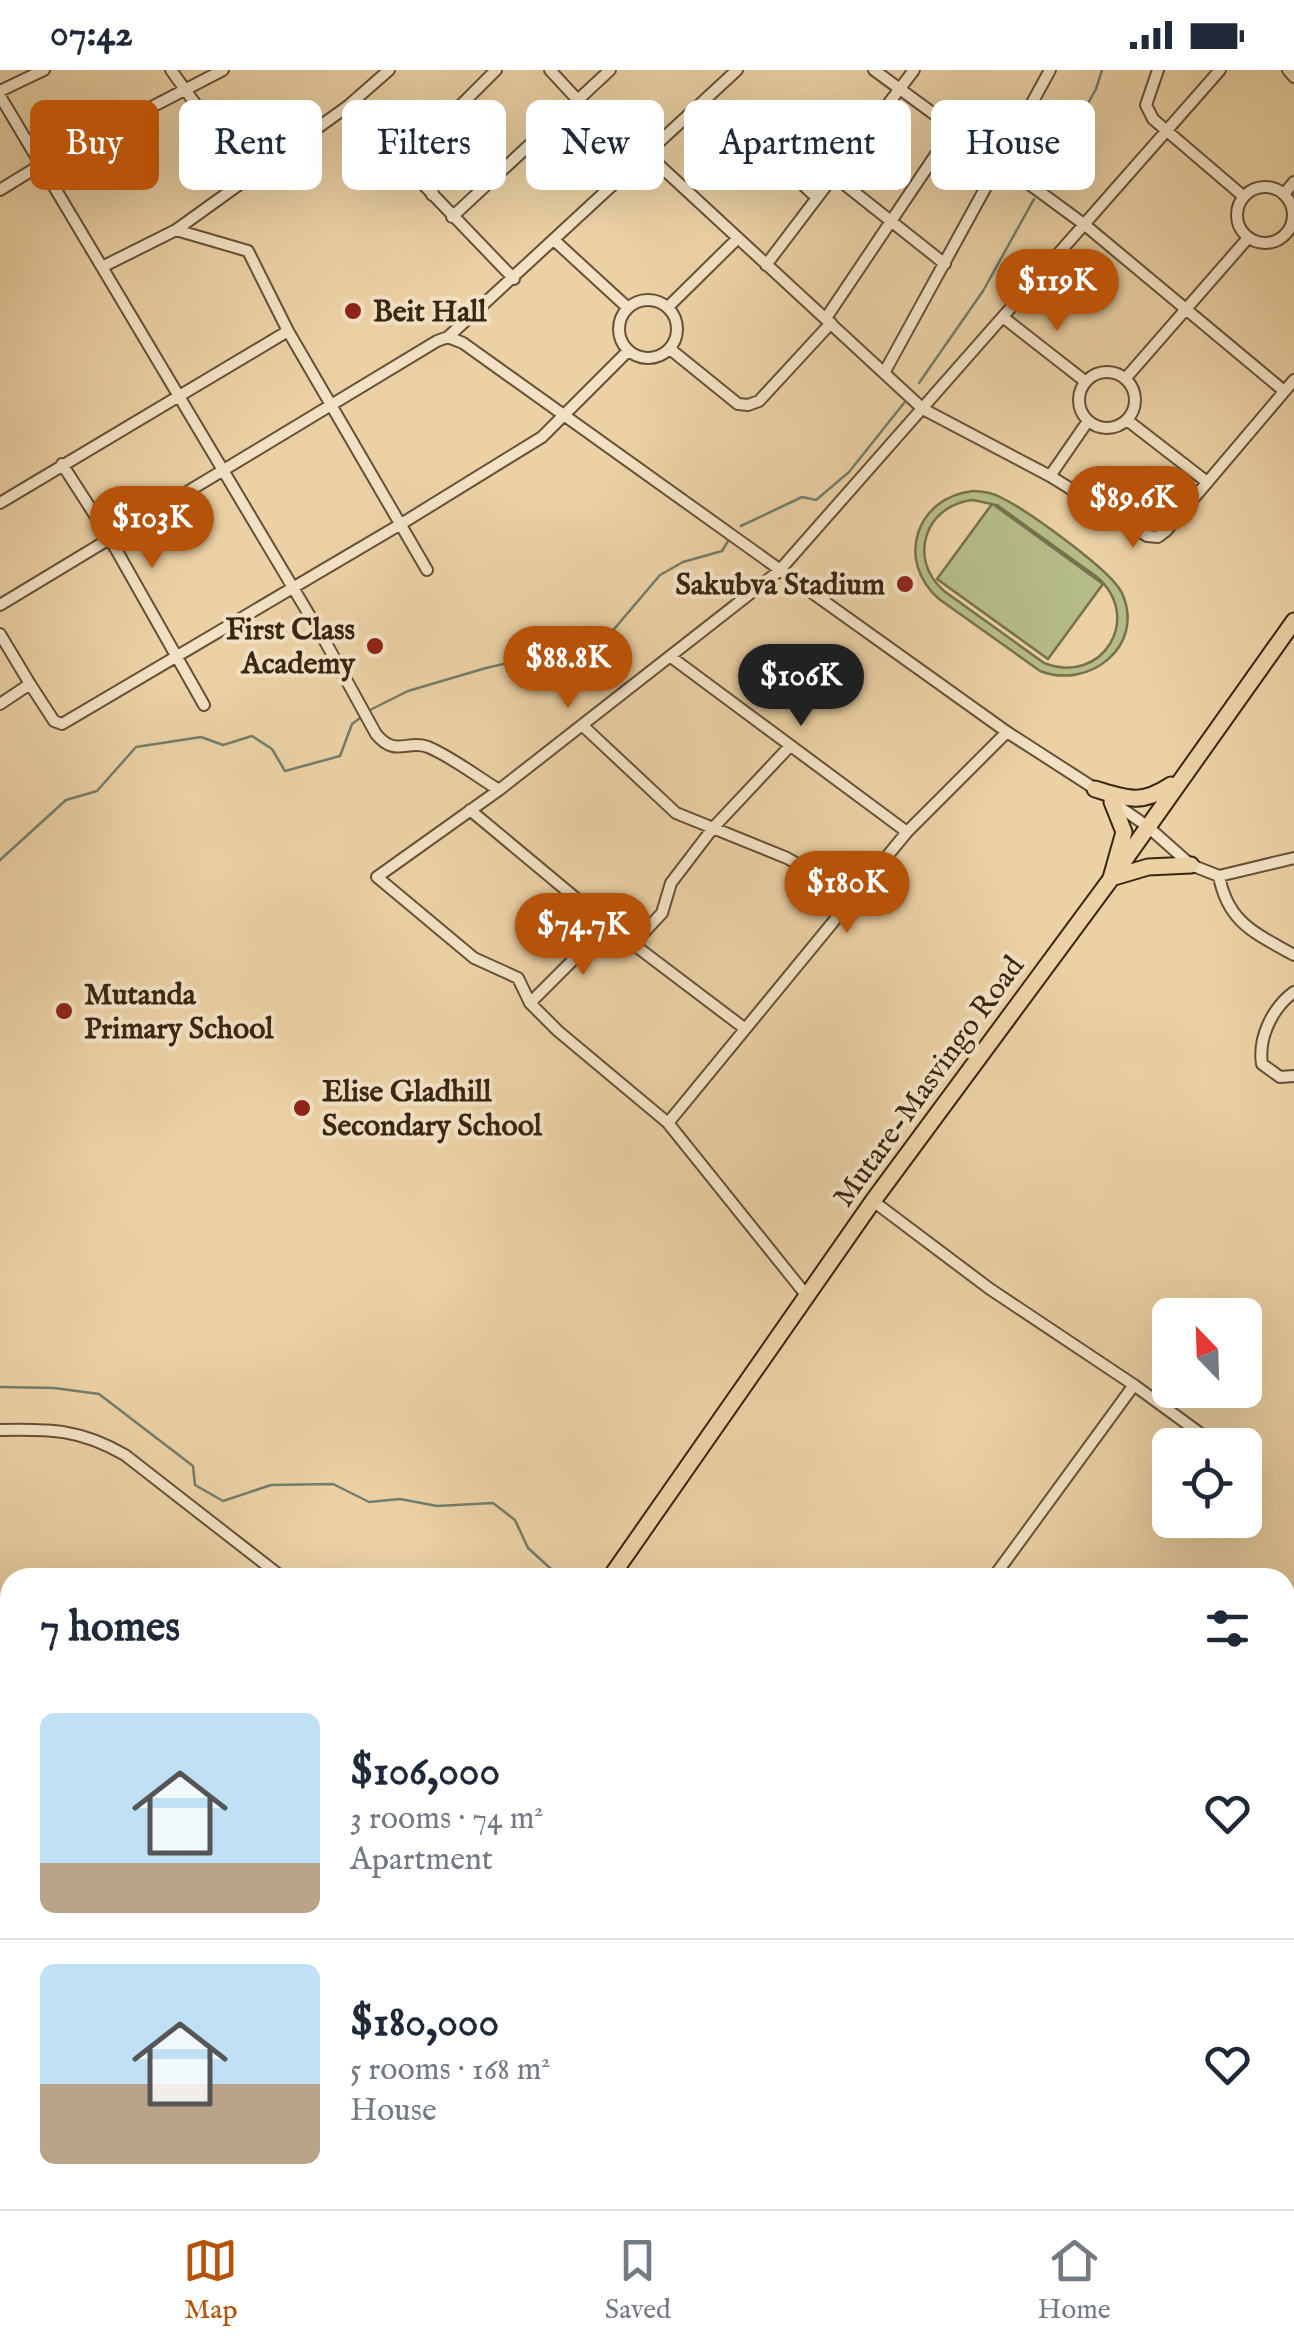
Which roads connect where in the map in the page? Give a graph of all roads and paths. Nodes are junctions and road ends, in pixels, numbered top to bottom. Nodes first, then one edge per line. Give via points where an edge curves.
1 (44, 70) edge
2 (171, 70) edge
3 (223, 70) edge
4 (496, 70) edge
5 (550, 70) edge
6 (610, 70) edge
7 (737, 70) edge
8 (874, 70) edge
9 (914, 70) edge
10 (1050, 70) edge
11 (1158, 70) edge
12 (1220, 70) edge
13 (1288, 70) edge
14 (382, 72) edge
15 (1294, 77) edge
16 (901, 88) junction
17 (185, 90) junction
18 (0, 93) edge
19 (578, 99) junction
20 (192, 100) edge
21 (354, 100) edge
22 (892, 100) edge
23 (1034, 100) edge
24 (159, 103) edge
25 (931, 109) edge
26 (1168, 130) junction
27 (664, 137) edge
28 (30, 144) edge
29 (931, 162) edge
30 (664, 170) edge
31 (30, 171) edge
32 (1294, 182) edge
33 (0, 190) edge
34 (58, 190) edge
35 (230, 190) edge
36 (427, 190) edge
37 (607, 190) edge
38 (809, 190) edge
39 (823, 190) edge
40 (852, 190) edge
41 (986, 190) edge
42 (1039, 190) edge
43 (1284, 194) junction
44 (432, 195) junction
45 (1244, 196) junction
46 (817, 198) junction
47 (452, 217) junction
48 (891, 221) junction
49 (1085, 225) junction
50 (176, 230) junction
51 (1284, 237) junction
52 (1248, 238) junction
53 (737, 239) junction
54 (554, 240) junction
55 (1294, 248) edge
56 (945, 264) junction
57 (766, 265) junction
58 (104, 266) junction
59 (514, 279) junction
60 (628, 308) junction
61 (668, 308) junction
62 (1187, 308) junction
63 (1004, 318) junction
64 (828, 320) junction
65 (288, 330) junction
66 (448, 337) junction
67 (670, 349) junction
68 (628, 351) junction
69 (884, 373) junction
70 (1125, 379) junction
71 (1294, 380) edge
72 (1086, 382) junction
73 (1284, 391) junction
74 (179, 395) junction
75 (332, 404) junction
76 (922, 408) junction
77 (562, 416) junction
78 (1088, 420) junction
79 (1127, 420) junction
80 (62, 464) junction
81 (224, 470) junction
82 (1050, 476) junction
83 (1206, 482) junction
84 (0, 503) edge
85 (401, 524) junction
86 (109, 537) junction
87 (428, 570) dead end
88 (779, 570) junction
89 (291, 587) junction
90 (0, 605) edge
91 (1294, 621) edge
92 (0, 634) edge
93 (176, 655) junction
94 (671, 657) junction
95 (30, 684) junction
96 (0, 704) edge
97 (204, 705) dead end
98 (582, 725) junction
99 (1008, 732) junction
100 (790, 746) junction
101 (1181, 778) junction
102 (1095, 789) junction
103 (499, 790) junction
104 (1112, 802) junction
105 (470, 810) junction
106 (1147, 826) junction
107 (713, 828) junction
108 (907, 832) junction
109 (1294, 858) edge
110 (1191, 865) junction
111 (1218, 876) junction
112 (1111, 878) junction
113 (848, 902) junction
114 (608, 925) junction
115 (634, 943) junction
116 (1294, 954) edge
117 (1294, 992) edge
118 (530, 1004) junction
119 (744, 1028) junction
120 (1294, 1076) edge
121 (668, 1123) junction
122 (873, 1201) junction
123 (807, 1296) junction
124 (1134, 1384) junction
125 (1193, 1428) edge
126 (0, 1430) edge
127 (270, 1568) edge
128 (617, 1568) edge
129 (1000, 1568) edge

1 - 18 street
2 - 17 street
3 - 17 street
4 - 44 street via 440,126
5 - 19 street
6 - 19 street
7 - 27 street
8 - 16 street
9 - 16 street
10 - 23 street
11 - 26 street via 1146,105
12 - 26 street
13 - 15 street
14 - 21 street
16 - 22 street
16 - 25 street
17 - 20 street
17 - 24 street
18 - 28 street
19 - 47 street
26 - 45 street
26 - 49 street
29 - 48 street
30 - 53 street
31 - 33 street
32 - 43 street
34 - 58 street
35 - 50 street
36 - 44 street
37 - 54 street
38 - 46 street
39 - 46 street
40 - 48 street
41 - 56 street
42 - 49 street
43 - 45 street via 1268,187
43 - 51 street via 1293,218
44 - 47 street
45 - 52 street via 1238,223
46 - 57 street
47 - 59 street
48 - 56 street
48 - 64 street
49 - 62 street
49 - 63 street
50 - 58 street
50 - 65 street via 248,251
51 - 52 street via 1264,243
51 - 55 street
52 - 62 street
53 - 57 street
53 - 61 street
54 - 59 street
54 - 60 street
56 - 69 street
57 - 64 street
58 - 74 street
59 - 66 street
60 - 61 street via 652,300
60 - 68 street via 619,332
61 - 67 street via 678,325
62 - 70 street
62 - 73 street
63 - 72 street
63 - 76 street
64 - 67 street via 759,401 748,405 738,404
64 - 69 street
65 - 74 street
65 - 75 street
66 - 75 street
66 - 77 street
67 - 68 street via 649,358
68 - 77 street
69 - 76 street
70 - 72 street via 1109,372
70 - 79 street via 1135,404
71 - 73 street
72 - 78 street via 1079,398
73 - 83 street
74 - 80 street
74 - 81 street
75 - 81 street
75 - 85 street
76 - 82 street
76 - 88 street
77 - 85 street via 542,437
77 - 88 street
78 - 79 street via 1103,428
78 - 82 street
79 - 83 street
80 - 84 street
80 - 86 street
81 - 86 street
81 - 89 street
82 - 83 street via 1152,538 1166,531
85 - 87 street
85 - 89 street
86 - 90 street
86 - 93 street
88 - 94 street
88 - 99 street
89 - 93 street
89 - 103 street via 376,734 392,746 428,748
91 - 101 highway, Mutare-Masvingo Road
92 - 95 street
93 - 95 street via 62,724
93 - 97 street
94 - 98 street
94 - 100 street
95 - 96 street
98 - 103 street
98 - 107 street via 676,813
99 - 102 street
99 - 108 street
100 - 107 street
100 - 108 street
101 - 102 highway via 1146,800
101 - 106 highway, Mutare-Masvingo Road
102 - 104 street
103 - 105 street
104 - 106 street
104 - 112 highway via 1124,832
105 - 114 street
105 - 118 street via 377,877 474,958 518,978
106 - 110 street
106 - 112 highway, Mutare-Masvingo Road
107 - 113 street via 787,858
107 - 115 street via 671,883 662,913
108 - 113 street
109 - 111 street
110 - 111 street
110 - 112 highway
111 - 116 street via 1242,925
112 - 122 highway, Mutare-Masvingo Road
113 - 119 street
114 - 115 street
114 - 118 street
115 - 119 street
117 - 120 street via 1259,1049 1262,1064 1280,1077
118 - 121 street
119 - 121 street
121 - 123 street
122 - 123 highway, Mutare-Masvingo Road
122 - 124 street
123 - 128 highway, Mutare-Masvingo Road
124 - 125 street
124 - 129 street
126 - 127 street via 69,1430 98,1440

